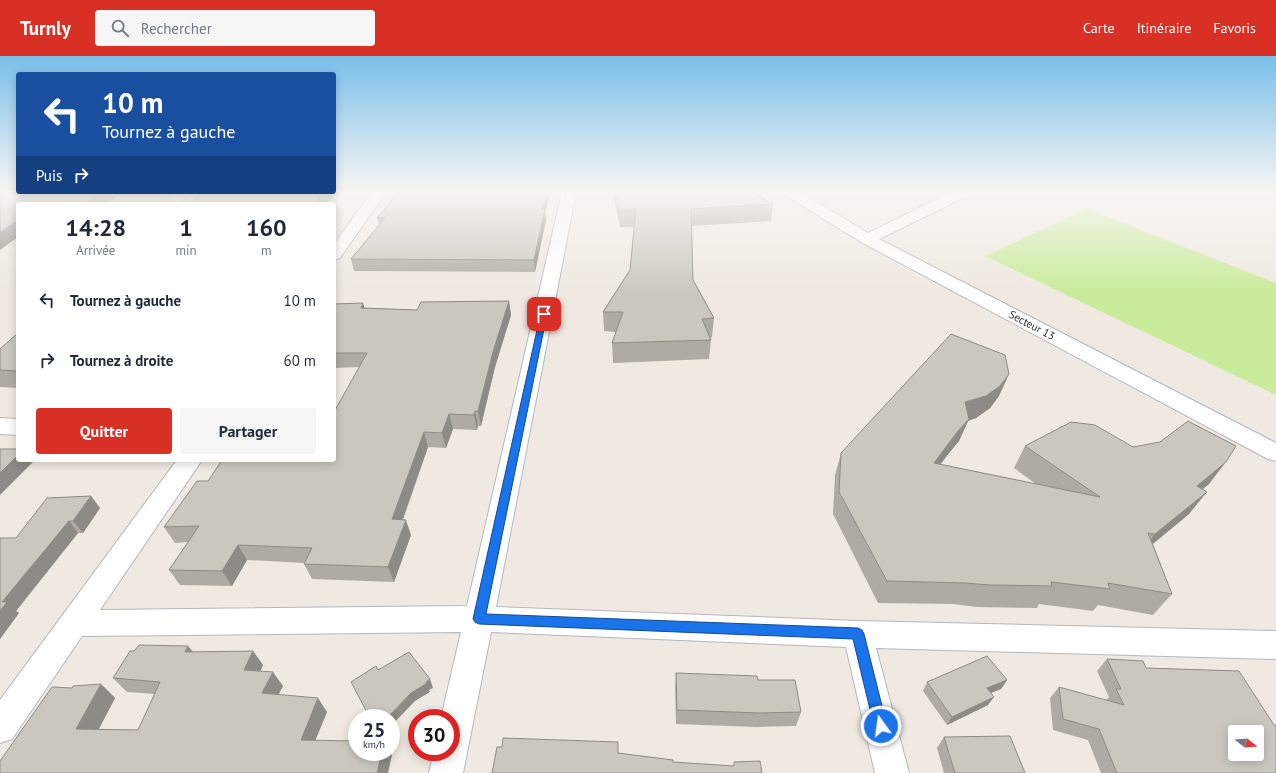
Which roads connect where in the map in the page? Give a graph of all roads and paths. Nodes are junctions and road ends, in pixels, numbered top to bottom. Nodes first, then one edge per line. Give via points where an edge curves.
1 (355, 225) edge
2 (562, 225) edge
3 (845, 225) edge
4 (895, 225) edge
5 (867, 239) junction
6 (336, 252) edge
7 (0, 426) edge
8 (16, 427) edge
9 (1276, 453) edge
10 (189, 462) edge
11 (479, 619) junction
12 (74, 623) junction
13 (858, 634) junction
14 (1276, 645) edge
15 (460, 709) edge
16 (0, 727) edge
17 (449, 761) edge
18 (446, 773) edge
19 (892, 773) edge

1 - 6 street
2 - 11 street
3 - 5 street, Secteur 13
4 - 5 street
5 - 9 street, Secteur 13
7 - 8 street
10 - 12 street
11 - 12 street
11 - 13 street
11 - 15 street
12 - 16 street
13 - 14 street
13 - 19 street
17 - 18 street

